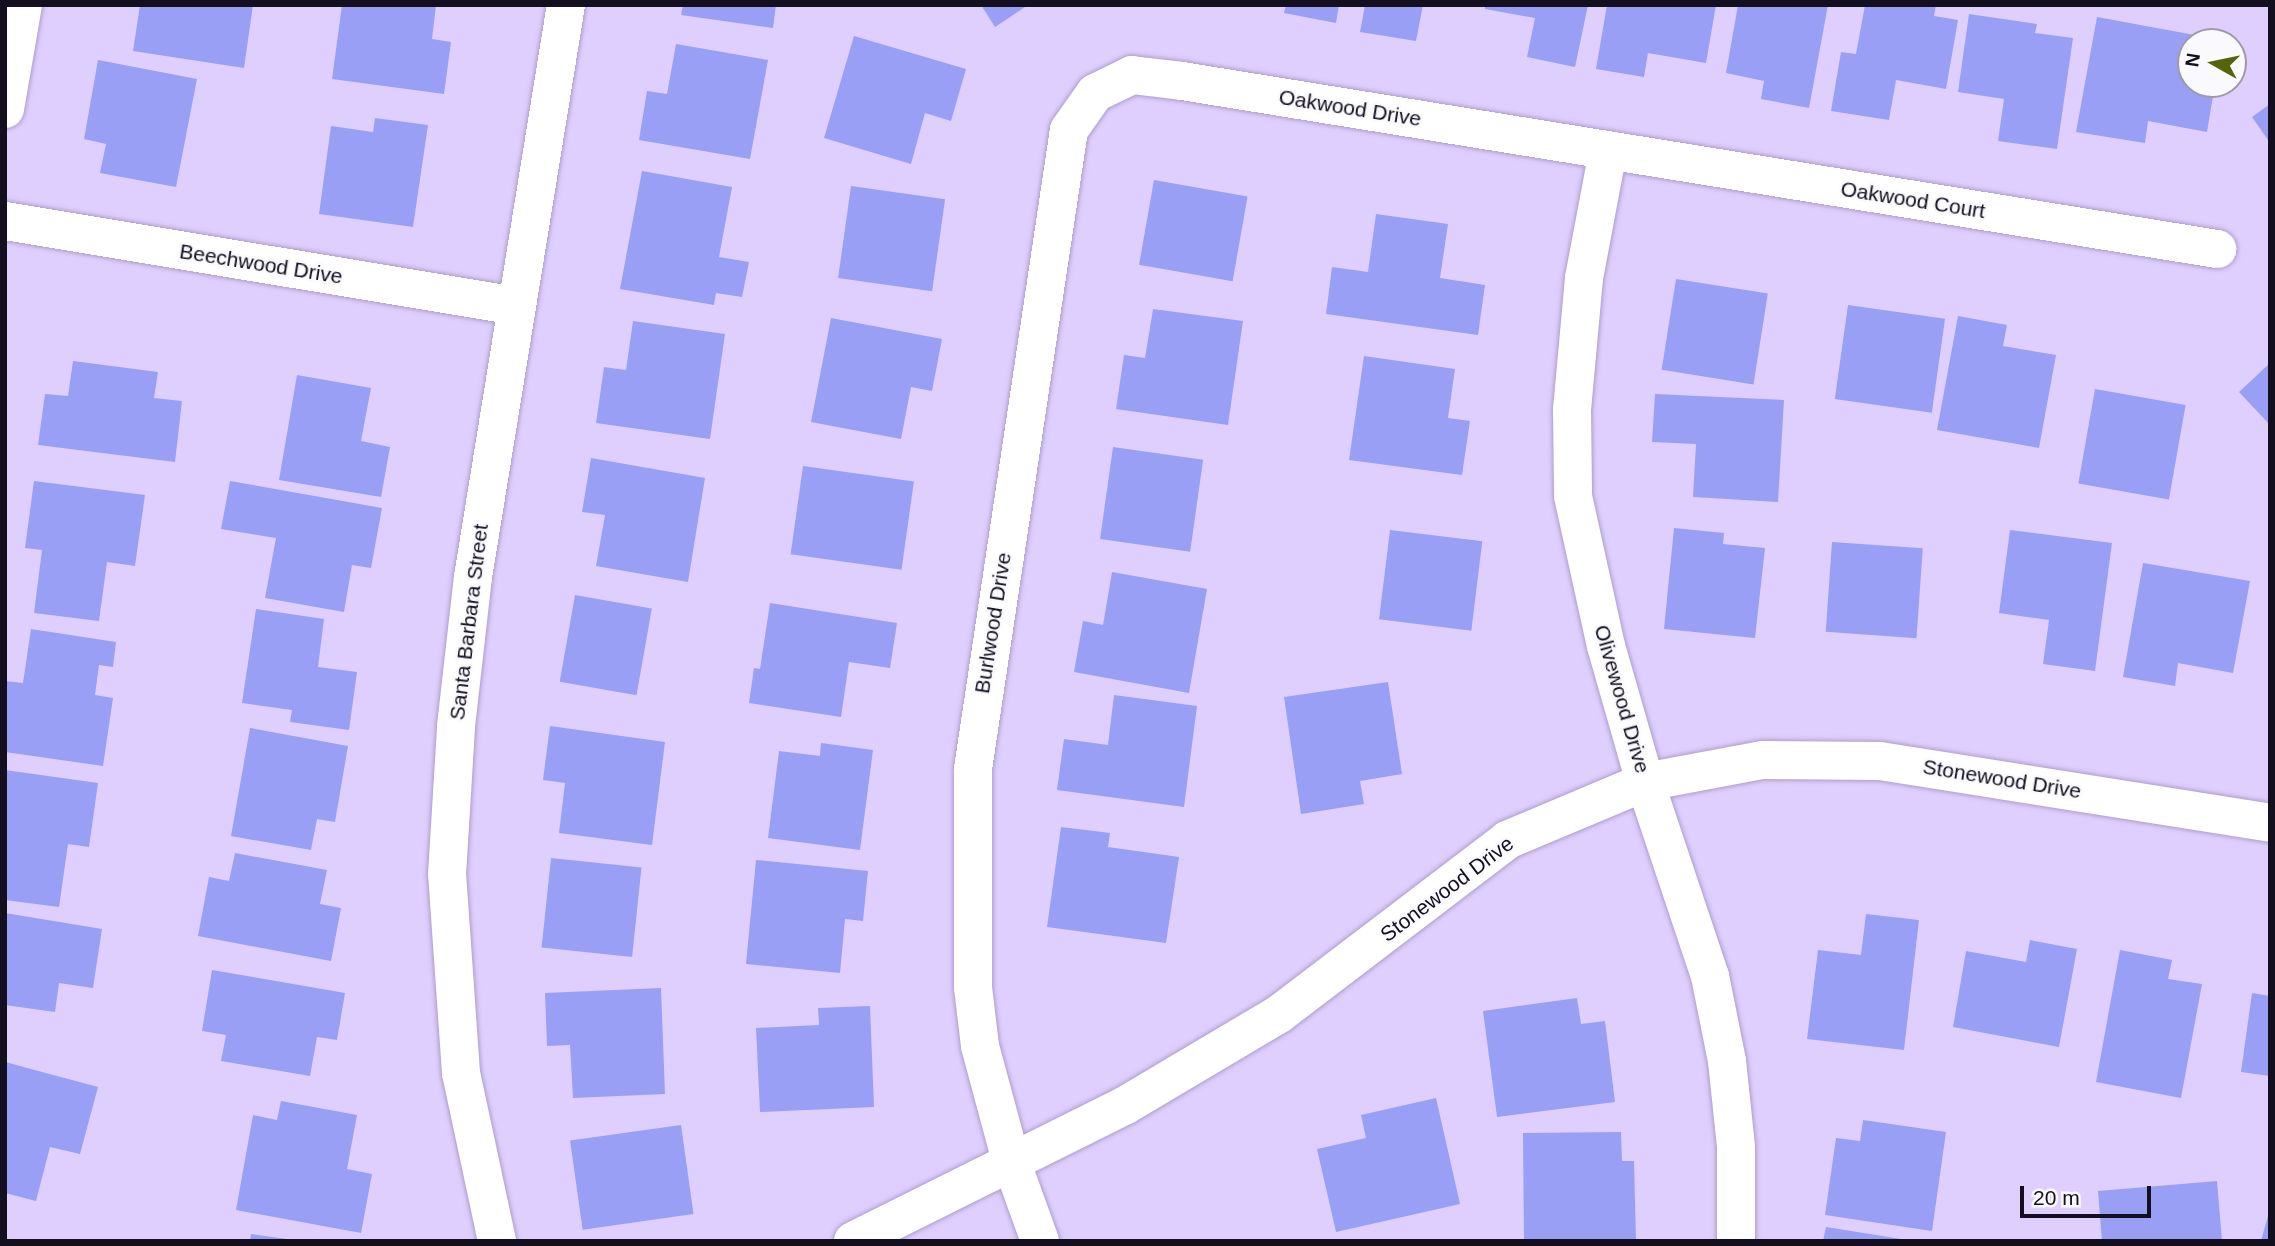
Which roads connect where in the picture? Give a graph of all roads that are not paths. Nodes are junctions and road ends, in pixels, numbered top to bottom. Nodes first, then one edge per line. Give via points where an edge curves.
1 (23, 5) edge
2 (566, 5) edge
3 (1095, 93) joint
4 (5, 109) edge
5 (1608, 150) junction
6 (5, 221) edge
7 (2217, 249) dead end
8 (517, 306) junction
9 (1645, 782) junction
10 (2270, 823) edge
11 (1011, 1161) junction
12 (497, 1241) edge
13 (853, 1241) edge
14 (1040, 1241) edge
15 (1736, 1241) edge

1 - 4 street
2 - 8 street, Santa Barbara Street
3 - 5 street, Oakwood Drive via 1132,75
3 - 11 street, Burlwood Drive via 1069,130 972,769 973,987 980,1046
5 - 7 street, Oakwood Court
5 - 9 street, Olivewood Drive via 1583,291 1572,409 1573,496 1606,646
6 - 8 street, Beechwood Drive
8 - 12 street, Santa Barbara Street via 473,577 456,726 447,875 461,1073
9 - 10 street, Stonewood Drive via 1763,760 1880,761
9 - 11 street, Stonewood Drive via 1586,803 1507,840 1279,1014 1126,1105
9 - 15 street, Olivewood Drive via 1715,1000 1736,1147
11 - 13 street, Stonewood Drive
11 - 14 street, Burlwood Drive

